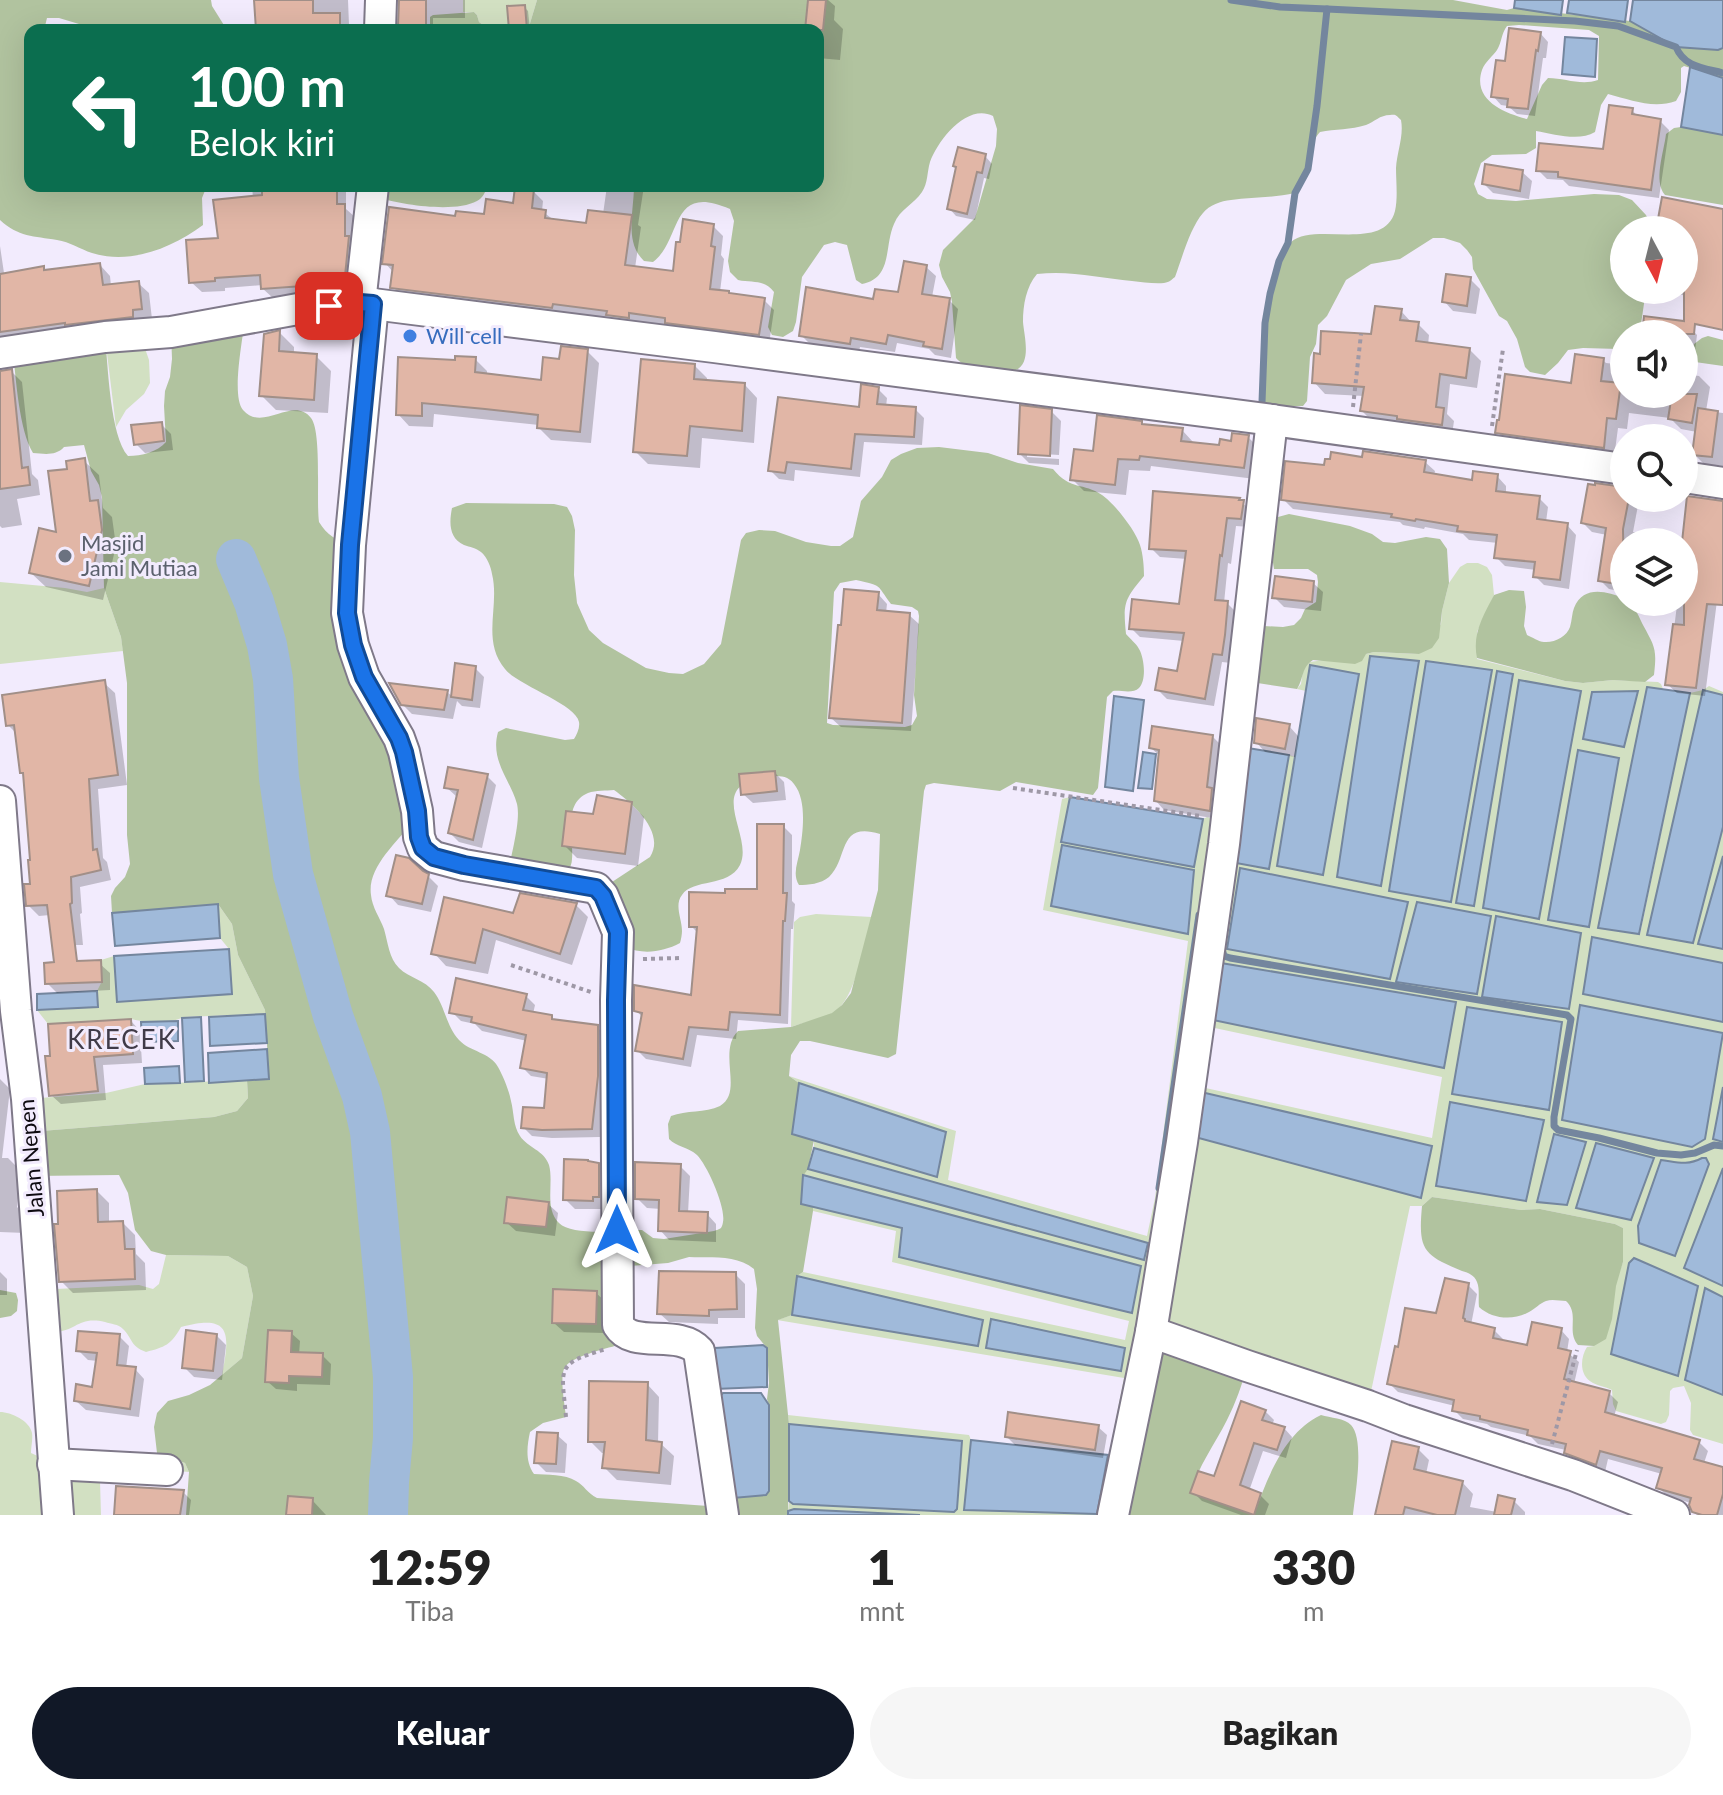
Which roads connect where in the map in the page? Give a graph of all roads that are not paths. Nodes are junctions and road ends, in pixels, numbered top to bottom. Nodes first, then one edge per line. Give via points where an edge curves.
1 (381, 0) edge
2 (380, 24) edge
3 (373, 192) edge
4 (366, 304) junction
5 (0, 353) edge
6 (1272, 420) junction
7 (1610, 467) edge
8 (1698, 479) edge
9 (1723, 483) edge
10 (0, 801) edge
11 (8, 1012) edge
12 (1151, 1332) junction
13 (53, 1464) junction
14 (167, 1470) dead end
15 (58, 1515) edge
16 (723, 1515) edge
17 (1113, 1515) edge
18 (1674, 1515) edge

1 - 2 street
3 - 4 street
4 - 5 street via 298,309 171,332
4 - 6 street
4 - 16 street via 347,613 353,645 404,752 423,848 434,857 464,865 596,888 603,896 618,932 618,1325 627,1335 691,1343 699,1351
6 - 7 street
6 - 12 street via 1227,823
8 - 9 street
10 - 11 street, Jalan Nepen
11 - 13 street, Jalan Nepen via 27,1099
12 - 17 street
12 - 18 street
13 - 14 street
13 - 15 street, Jalan Nepen

